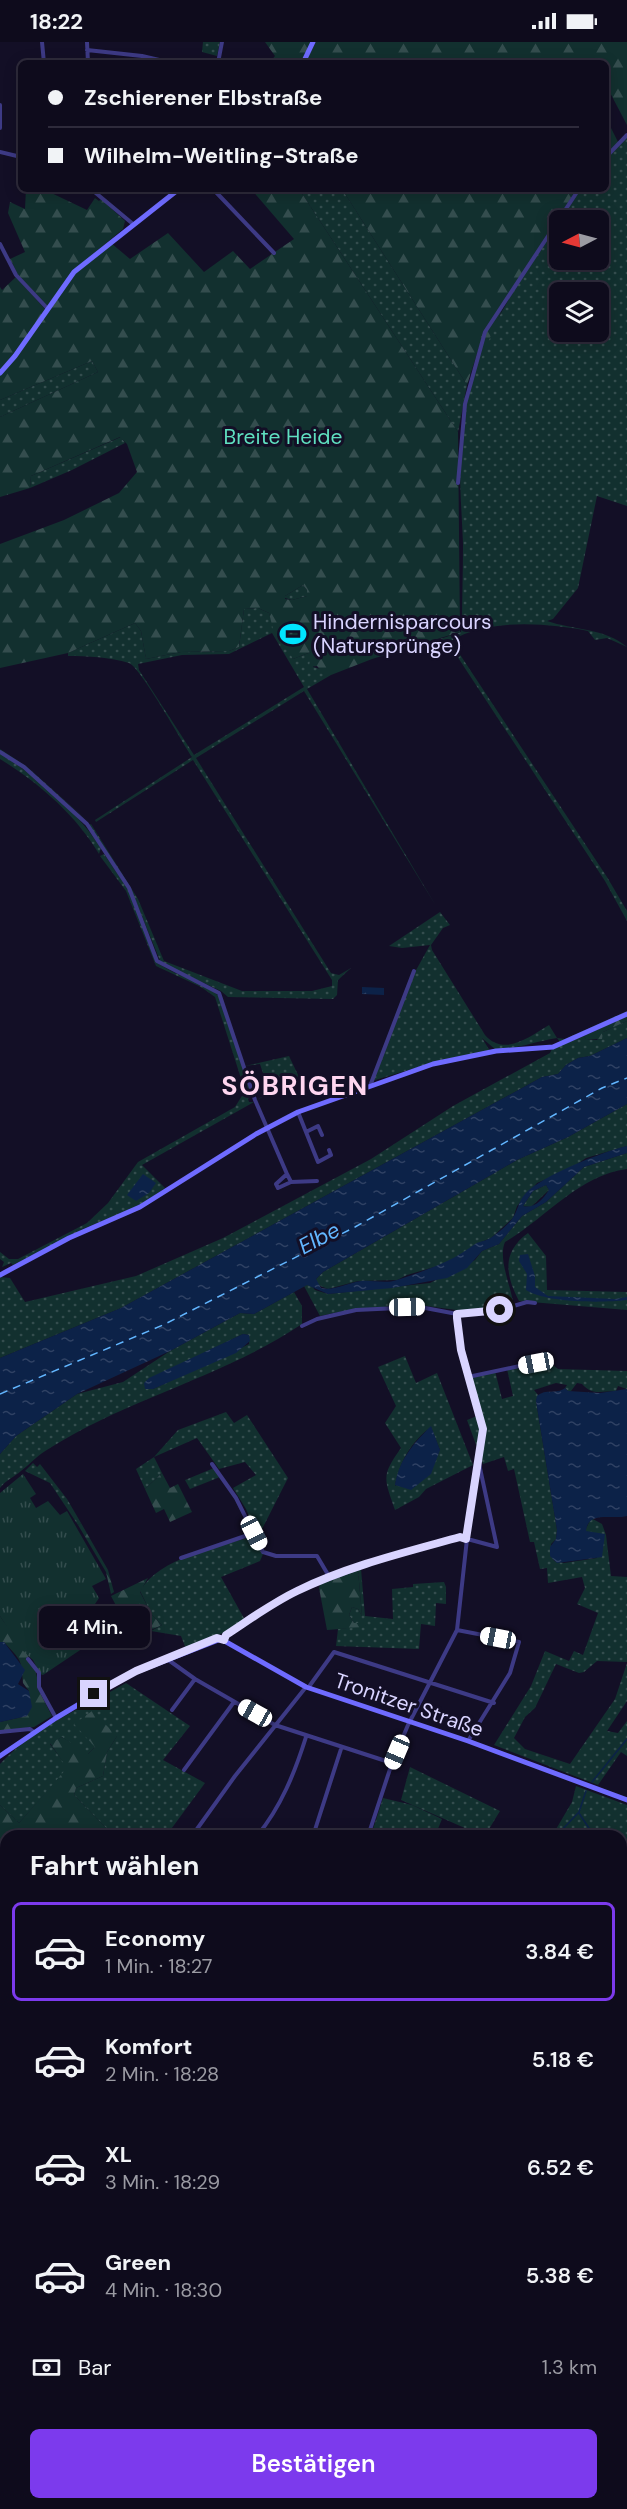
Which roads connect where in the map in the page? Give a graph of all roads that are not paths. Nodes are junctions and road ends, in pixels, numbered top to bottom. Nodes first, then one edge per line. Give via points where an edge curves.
1 (42, 42) edge
2 (87, 42) edge
3 (222, 42) edge
4 (314, 42) edge
5 (87, 50) junction
6 (142, 56) junction
7 (44, 60) edge
8 (88, 60) edge
9 (141, 60) edge
10 (159, 60) edge
11 (219, 60) edge
12 (305, 60) edge
13 (0, 105) edge
14 (0, 128) edge
15 (627, 135) edge
16 (0, 152) edge
17 (609, 154) edge
18 (18, 156) edge
19 (95, 192) edge
20 (175, 192) edge
21 (216, 192) edge
22 (577, 192) edge
23 (133, 224) junction
24 (0, 244) edge
25 (274, 253) dead end
26 (47, 308) junction
27 (0, 373) edge
28 (458, 483) dead end
29 (0, 752) edge
30 (414, 971) dead end
31 (627, 1014) edge
32 (370, 1086) junction
33 (298, 1112) junction
34 (315, 1119) dead end
35 (318, 1126) junction
36 (267, 1129) junction
37 (306, 1132) junction
38 (322, 1135) dead end
39 (329, 1150) dead end
40 (286, 1174) junction
41 (317, 1181) dead end
42 (291, 1182) junction
43 (0, 1275) edge
44 (535, 1304) dead end
45 (457, 1314) junction
46 (302, 1326) dead end
47 (538, 1362) dead end
48 (468, 1377) junction
49 (478, 1459) junction
50 (212, 1464) dead end
51 (254, 1533) junction
52 (466, 1539) junction
53 (181, 1558) dead end
54 (330, 1578) junction
55 (458, 1630) junction
56 (224, 1640) junction
57 (28, 1659) dead end
58 (167, 1659) junction
59 (195, 1679) junction
60 (432, 1683) junction
61 (307, 1687) junction
62 (234, 1702) junction
63 (494, 1702) junction
64 (172, 1710) dead end
65 (56, 1718) junction
66 (410, 1722) junction
67 (275, 1725) junction
68 (0, 1732) edge
69 (34, 1732) junction
70 (306, 1737) junction
71 (468, 1742) junction
72 (341, 1749) junction
73 (0, 1756) edge
74 (392, 1763) junction
75 (184, 1770) dead end
76 (627, 1800) edge
77 (196, 1830) edge
78 (262, 1830) edge
79 (316, 1830) edge
80 (370, 1830) edge

1 - 7 street
2 - 5 street
3 - 11 street
4 - 12 street
5 - 6 street
5 - 8 street
6 - 9 street
6 - 10 street
13 - 14 street
15 - 17 street
16 - 18 street
19 - 23 street
20 - 23 street
21 - 25 street
22 - 28 street via 485,332 465,404
23 - 26 street via 74,272
24 - 26 street via 16,275
26 - 27 street
29 - 36 street via 24,767 87,824 133,895 160,964 219,993
30 - 32 street
31 - 32 street via 553,1047 472,1055
32 - 33 street
33 - 36 street
33 - 37 street
34 - 35 street
35 - 37 street
35 - 38 street
36 - 40 street
36 - 43 street via 140,1207 69,1238
37 - 39 street via 318,1162 331,1155
40 - 42 street
40 - 42 street via 276,1184 278,1188
41 - 42 street
44 - 45 street via 527,1302 500,1310
45 - 46 street via 420,1307 356,1310
45 - 48 street
47 - 48 street
48 - 49 street via 482,1420
49 - 52 street
49 - 52 street via 497,1547
50 - 51 street
51 - 53 street
51 - 54 street via 267,1555 317,1556
52 - 54 street via 451,1539
52 - 55 street
54 - 56 street via 289,1595
55 - 60 street
55 - 63 street via 519,1642 510,1673
56 - 58 street via 217,1638
56 - 61 street, Tronitzer Straße
57 - 65 street via 39,1673 39,1687
58 - 59 street
58 - 65 street via 126,1676
59 - 62 street
59 - 64 street
60 - 61 street via 334,1652
60 - 63 street
60 - 66 street
61 - 66 street, Tronitzer Straße
61 - 67 street
62 - 67 street
62 - 75 street
63 - 71 street
65 - 69 street
66 - 71 street, Tronitzer Straße
66 - 74 street
67 - 70 street
67 - 77 street
68 - 69 street
69 - 73 street
70 - 72 street
70 - 78 street via 296,1768
71 - 76 street, Tronitzer Straße
72 - 74 street
72 - 79 street
74 - 80 street

